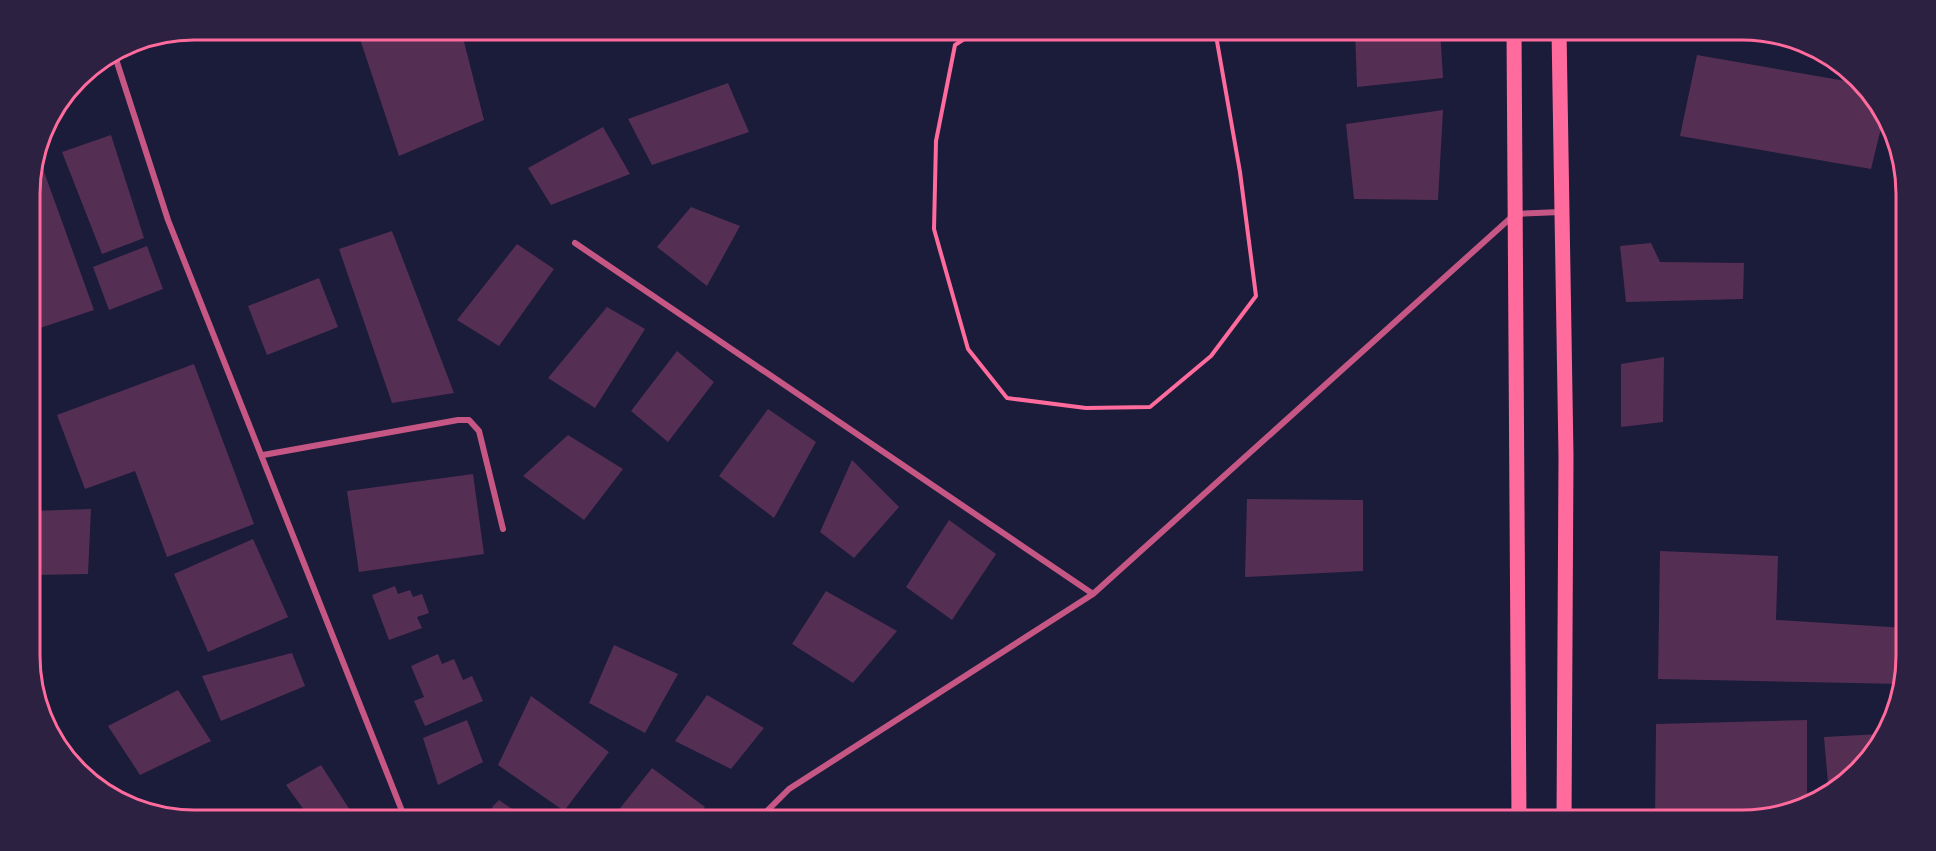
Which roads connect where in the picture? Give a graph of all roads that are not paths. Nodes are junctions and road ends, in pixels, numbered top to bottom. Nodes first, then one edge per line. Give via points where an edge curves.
1 (1514, 40) edge
2 (1559, 40) edge
3 (117, 61) edge
4 (1562, 212) junction
5 (1515, 214) junction
6 (575, 243) dead end
7 (263, 455) junction
8 (503, 529) dead end
9 (1093, 594) junction
10 (402, 810) edge
11 (768, 810) edge
12 (1519, 810) edge
13 (1564, 810) edge

1 - 5 main road
2 - 4 main road
3 - 7 street via 168,220
4 - 5 street
4 - 13 main road via 1566,456
5 - 9 street
5 - 12 main road
6 - 9 street
7 - 8 street via 469,420 479,431
7 - 10 street
9 - 11 street via 789,789

